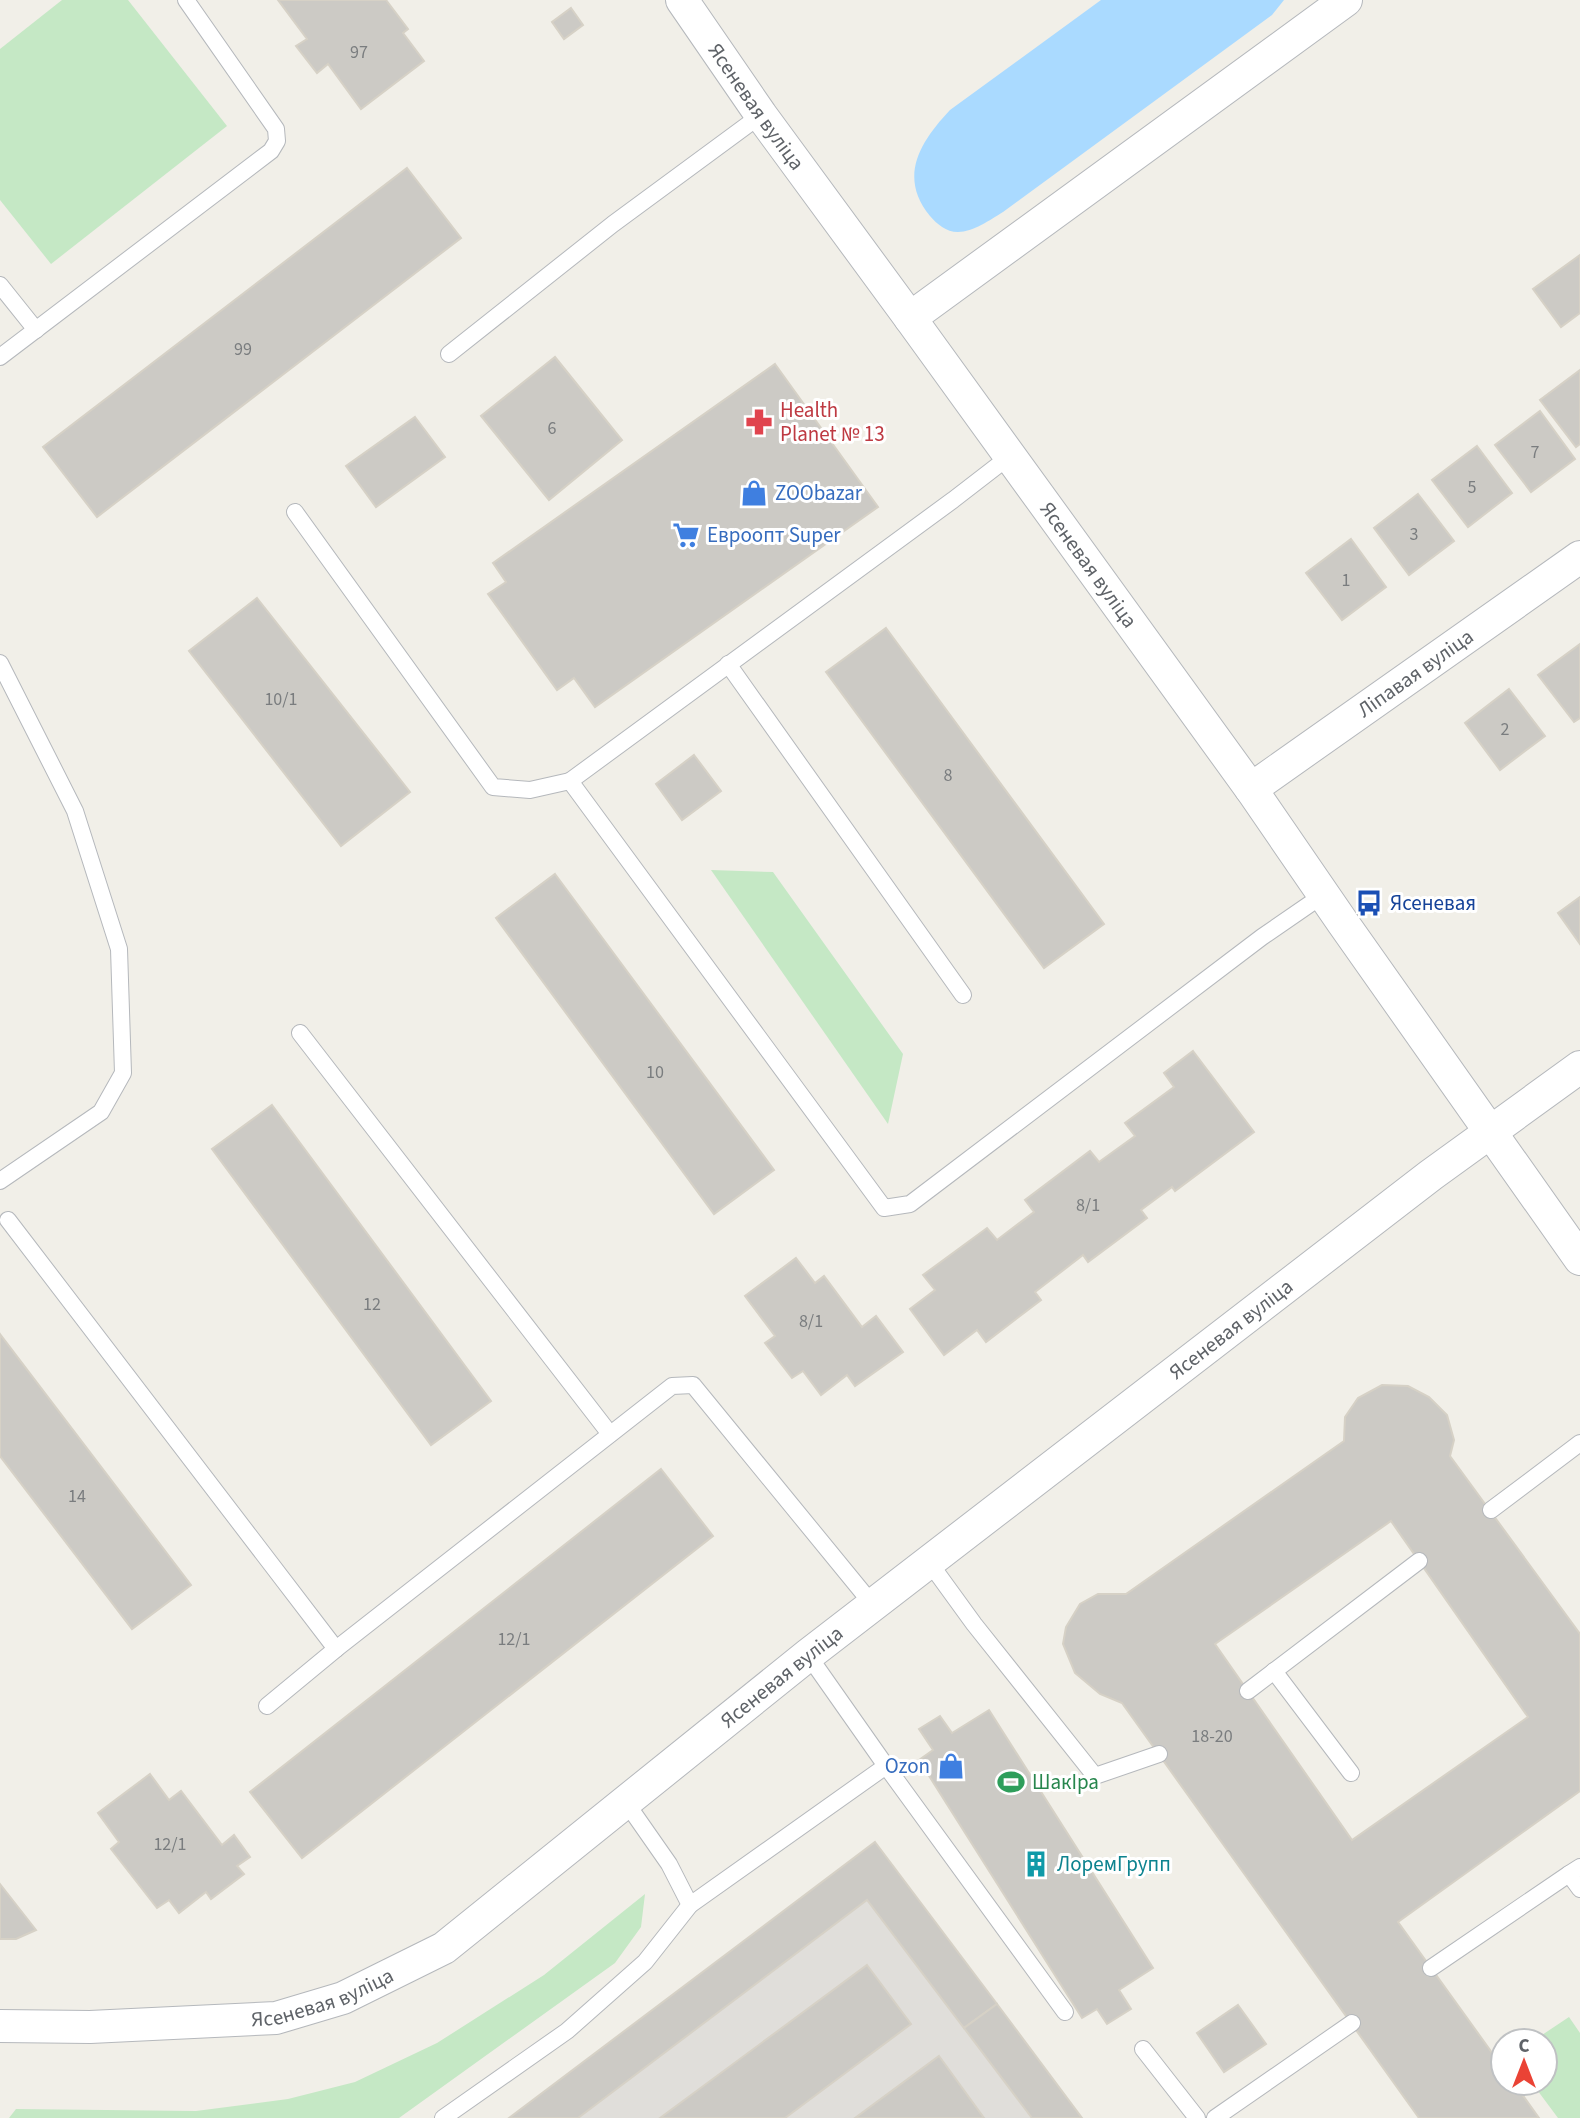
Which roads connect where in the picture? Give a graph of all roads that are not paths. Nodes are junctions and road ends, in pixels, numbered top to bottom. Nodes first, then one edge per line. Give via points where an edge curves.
1 (186, 0) edge
2 (682, 0) edge
3 (1346, 0) edge
4 (761, 116) junction
5 (0, 285) edge
6 (911, 318) junction
7 (36, 330) junction
8 (449, 354) dead end
9 (0, 357) edge
10 (1010, 456) junction
11 (295, 512) dead end
12 (1580, 557) edge
13 (0, 663) edge
14 (728, 664) junction
15 (570, 780) junction
16 (1251, 789) junction
17 (1323, 895) junction
18 (963, 995) dead end
19 (300, 1033) dead end
20 (1580, 1067) edge
21 (1490, 1133) junction
22 (0, 1181) edge
23 (8, 1220) dead end
24 (1580, 1259) edge
25 (610, 1434) junction
26 (1580, 1443) edge
27 (1491, 1510) dead end
28 (929, 1562) junction
29 (1419, 1562) dead end
30 (873, 1605) junction
31 (336, 1649) junction
32 (808, 1655) junction
33 (1274, 1671) junction
34 (1248, 1691) dead end
35 (267, 1706) dead end
36 (1159, 1754) dead end
37 (886, 1766) junction
38 (1351, 1773) dead end
39 (625, 1801) junction
40 (1575, 1870) edge
41 (1580, 1889) edge
42 (690, 1905) junction
43 (1431, 1968) dead end
44 (1065, 2012) dead end
45 (1352, 2023) dead end
46 (0, 2026) edge
47 (1143, 2049) dead end
48 (443, 2118) edge
49 (1197, 2118) edge
50 (1215, 2118) edge

1 - 7 lane via 276,129 277,141 271,151
2 - 4 street, Ясеневая вуліца
3 - 6 street
4 - 6 street, Ясеневая вуліца
4 - 8 lane via 613,224
5 - 7 lane
6 - 10 street, Ясеневая вуліца
7 - 9 lane
10 - 14 lane
10 - 16 street, Ясеневая вуліца
11 - 15 lane via 493,788 530,790
12 - 16 street, Ліпавая вуліца
13 - 22 lane via 75,811 119,949 123,1073 101,1112
14 - 15 lane
14 - 18 lane
15 - 17 lane via 884,1208 910,1204
16 - 17 street, Ясеневая вуліца
17 - 21 street, Ясеневая вуліца
19 - 25 lane
20 - 21 street
21 - 24 street, Ясеневая вуліца
21 - 28 street, Ясеневая вуліца
23 - 31 lane
25 - 30 lane via 672,1386 693,1385
25 - 31 lane
26 - 27 lane
28 - 30 street, Ясеневая вуліца
28 - 36 lane via 1095,1776
29 - 33 lane
30 - 32 street, Ясеневая вуліца
31 - 35 lane
32 - 37 lane
32 - 39 street, Ясеневая вуліца
33 - 34 lane
33 - 38 lane
37 - 42 lane
37 - 44 lane
39 - 42 lane via 669,1864
39 - 46 street, Ясеневая вуліца via 444,1948 343,1998 276,2018 234,2022 90,2028
40 - 41 lane
40 - 43 lane
42 - 48 lane via 645,1962 567,2031
45 - 50 lane
47 - 49 lane

